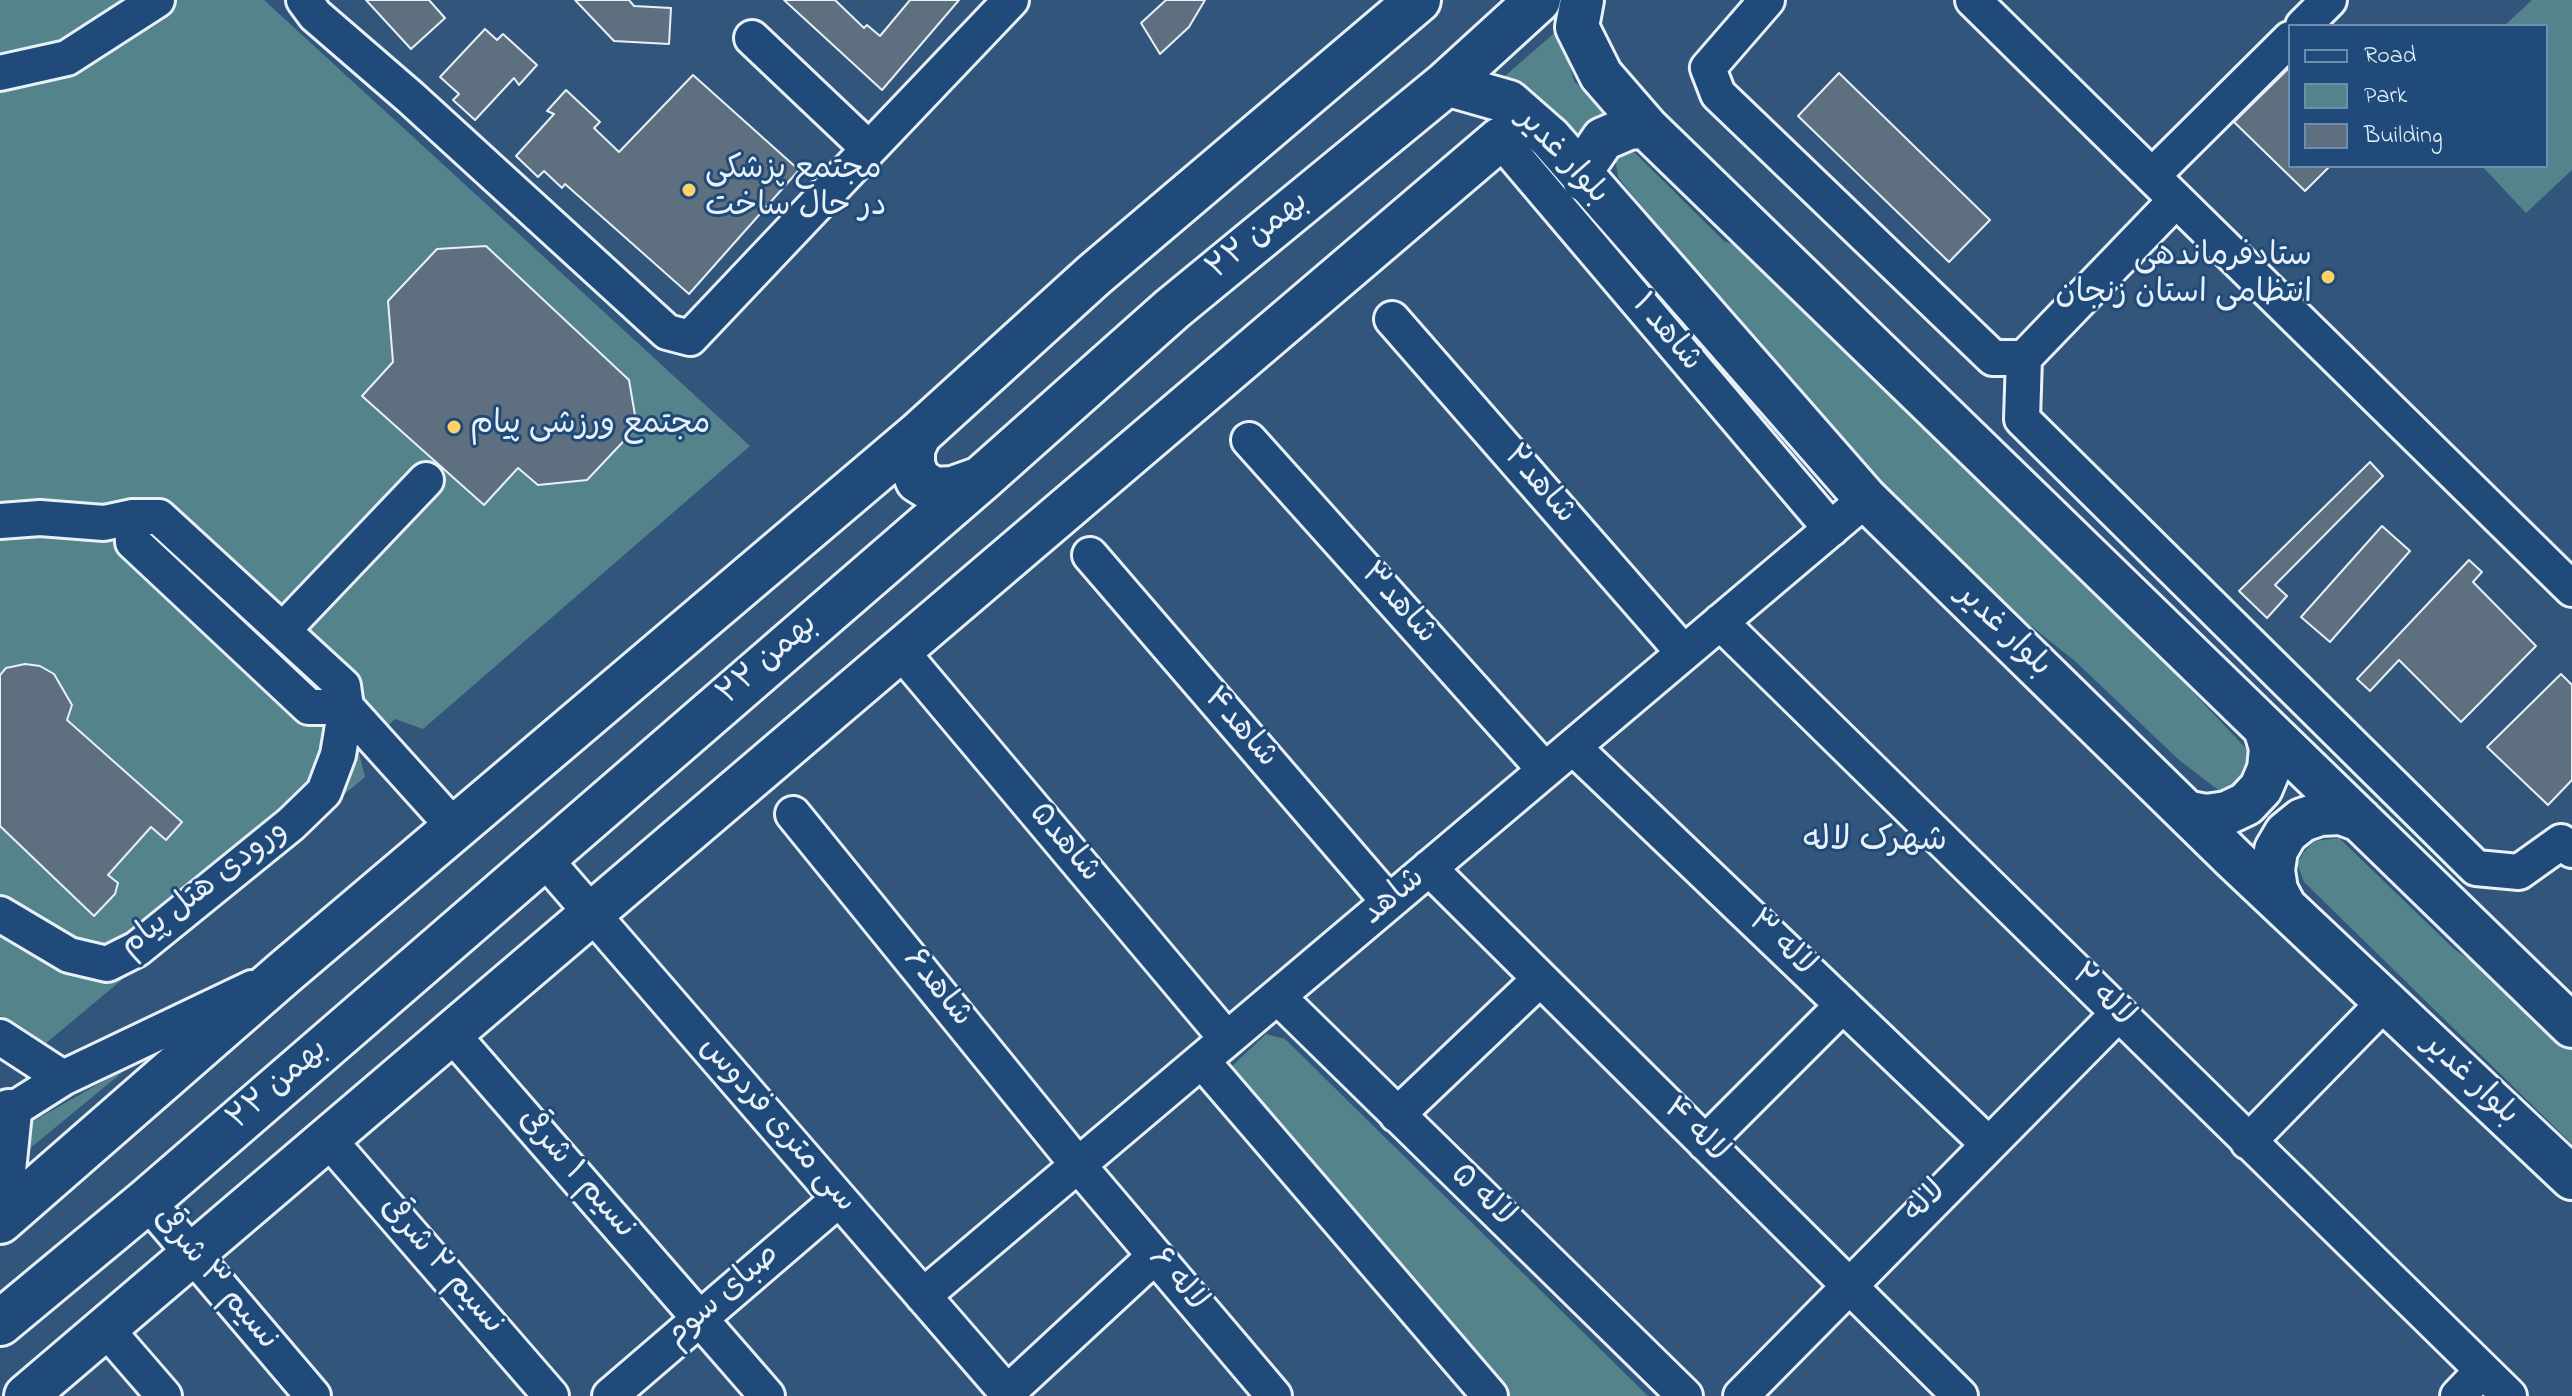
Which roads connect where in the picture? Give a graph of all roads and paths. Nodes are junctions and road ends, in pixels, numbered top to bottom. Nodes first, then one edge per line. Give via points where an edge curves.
1 (157, 0) edge
2 (304, 0) edge
3 (1011, 0) edge
4 (1418, 0) edge
5 (1538, 0) edge
6 (1582, 0) edge
7 (1767, 0) edge
8 (2329, 0) edge
9 (1974, 1) edge
10 (2305, 24) edge
11 (752, 38) dead end
12 (2288, 41) edge
13 (0, 73) edge
14 (1446, 84) junction
15 (1647, 128) junction
16 (1500, 139) joint
17 (869, 149) junction
18 (2152, 176) junction
19 (1584, 180) junction
20 (2176, 200) junction
21 (1392, 319) dead end
22 (2024, 358) junction
23 (919, 434) junction
24 (1249, 440) dead end
25 (981, 479) junction
26 (426, 480) dead end
27 (1866, 499) junction
28 (132, 517) junction
29 (0, 521) edge
30 (1831, 529) junction
31 (1090, 555) dead end
32 (2572, 589) edge
33 (1720, 622) junction
34 (283, 630) junction
35 (899, 649) junction
36 (1684, 653) junction
37 (346, 707) junction
38 (2265, 728) junction
39 (1573, 747) junction
40 (1545, 770) junction
41 (2186, 812) junction
42 (793, 814) dead end
43 (2360, 820) junction
44 (455, 828) junction
45 (2572, 850) edge
46 (542, 856) junction
47 (1429, 868) junction
48 (1389, 902) junction
49 (2285, 907) junction
50 (590, 911) junction
51 (0, 914) edge
52 (285, 972) junction
53 (1540, 979) junction
54 (1278, 997) junction
55 (2385, 1002) junction
56 (1843, 1005) junction
57 (2118, 1014) junction
58 (2572, 1026) edge
59 (450, 1032) junction
60 (0, 1037) edge
61 (1227, 1039) junction
62 (1202, 1061) junction
63 (63, 1078) junction
64 (4, 1115) edge
65 (1397, 1115) junction
66 (328, 1139) junction
67 (2248, 1142) junction
68 (1705, 1143) junction
69 (1987, 1143) junction
70 (1078, 1165) junction
71 (2572, 1178) edge
72 (839, 1199) junction
73 (0, 1200) edge
74 (147, 1201) junction
75 (0, 1221) edge
76 (192, 1255) junction
77 (1155, 1256) junction
78 (1847, 1284) junction
79 (923, 1296) junction
80 (700, 1318) junction
81 (0, 1323) edge
82 (106, 1329) junction
83 (2482, 1371) junction
84 (1008, 1394) edge
85 (26, 1396) edge
86 (164, 1396) edge
87 (313, 1396) edge
88 (551, 1396) edge
89 (610, 1396) edge
90 (767, 1396) edge
91 (1274, 1396) edge
92 (1490, 1396) edge
93 (1685, 1396) edge
94 (1741, 1396) edge
95 (1960, 1396) edge
96 (2458, 1396) edge
97 (2509, 1396) edge

1 - 13 street via 67,58
2 - 17 street via 667,332 690,338
3 - 17 street
4 - 23 highway via 1094,275
5 - 14 highway, ۲۲ بهمن
6 - 15 main road via 1577,27 1601,75
7 - 22 street via 1708,68 1718,94 1993,358
8 - 10 street
9 - 18 street
11 - 17 street
12 - 18 street
14 - 19 main road, بلوار غدیر via 1509,102 1550,138
14 - 25 highway, ۲۲ بهمن via 1172,309
15 - 19 main road via 1631,127 1603,139 1586,164
15 - 38 main road
16 - 30 street, شاهد ۱
16 - 35 main road
18 - 20 street
19 - 27 main road, بلوار غدیر
20 - 22 street
20 - 32 street
21 - 36 street, شاهد۲
22 - 45 street via 2022,419 2476,868 2519,872 2561,842
23 - 25 highway via 912,449 918,480 934,490
23 - 44 highway
24 - 40 street, شاهد۳
25 - 46 highway, ۲۲ بهمن
26 - 34 street
27 - 30 street, شاهد
27 - 41 main road, بلوار غدیر
28 - 29 street via 104,523
28 - 34 street via 159,517
28 - 37 street via 133,542 309,707
30 - 33 street, شاهد
31 - 48 street, شاهد۴
33 - 36 street, شاهد
33 - 57 street, لاله ۲
34 - 37 street via 343,686
35 - 50 main road
35 - 61 street, شاهد۵
36 - 39 street, شاهد
37 - 44 street
37 - 51 street, ورودی هتل پیام via 338,755 324,792 137,949 107,964 69,955
38 - 41 main road via 2271,748 2269,769 2246,804 2206,816
38 - 43 main road
39 - 40 street, شاهد
39 - 56 street, لاله ۳
40 - 47 street, شاهد
41 - 49 main road, بلوار غدیر
42 - 70 street, شاهد۶
43 - 49 main road via 2341,813 2320,814 2286,833 2273,870
43 - 58 main road
44 - 52 highway
46 - 50 street, سی متری فردوس
46 - 74 highway, ۲۲ بهمن
47 - 48 street, شاهد
47 - 53 street, لاله ۴
48 - 54 street, شاهد
49 - 55 main road, بلوار غدیر
50 - 59 main road
50 - 72 street, سی متری فردوس
52 - 63 street
52 - 75 highway
53 - 65 street
53 - 68 street, لاله ۴
54 - 61 street, شاهد
54 - 65 street, لاله ۵
55 - 67 street
55 - 71 main road, بلوار غدیر
56 - 68 street
56 - 69 street, لاله ۳
57 - 67 street, لاله ۲
57 - 69 street, لاله
59 - 66 main road
59 - 80 street, نسیم ۱ شرقی
60 - 63 street
61 - 62 street, شاهد
62 - 70 street, شاهد
62 - 92 street
63 - 64 street
64 - 73 highway
65 - 93 street, لاله ۵
66 - 76 main road
66 - 88 street, نسیم ۲ شرقی
67 - 83 street, لاله ۲
68 - 78 street, لاله ۴
69 - 78 street, لاله
70 - 77 street, لاله ۶
70 - 79 street, شاهد
72 - 79 street, سی متری فردوس
72 - 80 street, صبای سوم
74 - 76 street, نسیم ۳ شرقی
74 - 81 highway, ۲۲ بهمن
76 - 82 main road
76 - 87 street, نسیم ۳ شرقی
77 - 84 street
77 - 91 street, لاله ۶
78 - 94 street, لاله
78 - 95 street, لاله ۴
79 - 84 street, سی متری فردوس
80 - 89 street, صبای سوم
80 - 90 street, نسیم ۱ شرقی
82 - 85 main road
82 - 86 street
83 - 96 street
83 - 97 street, لاله ۲

